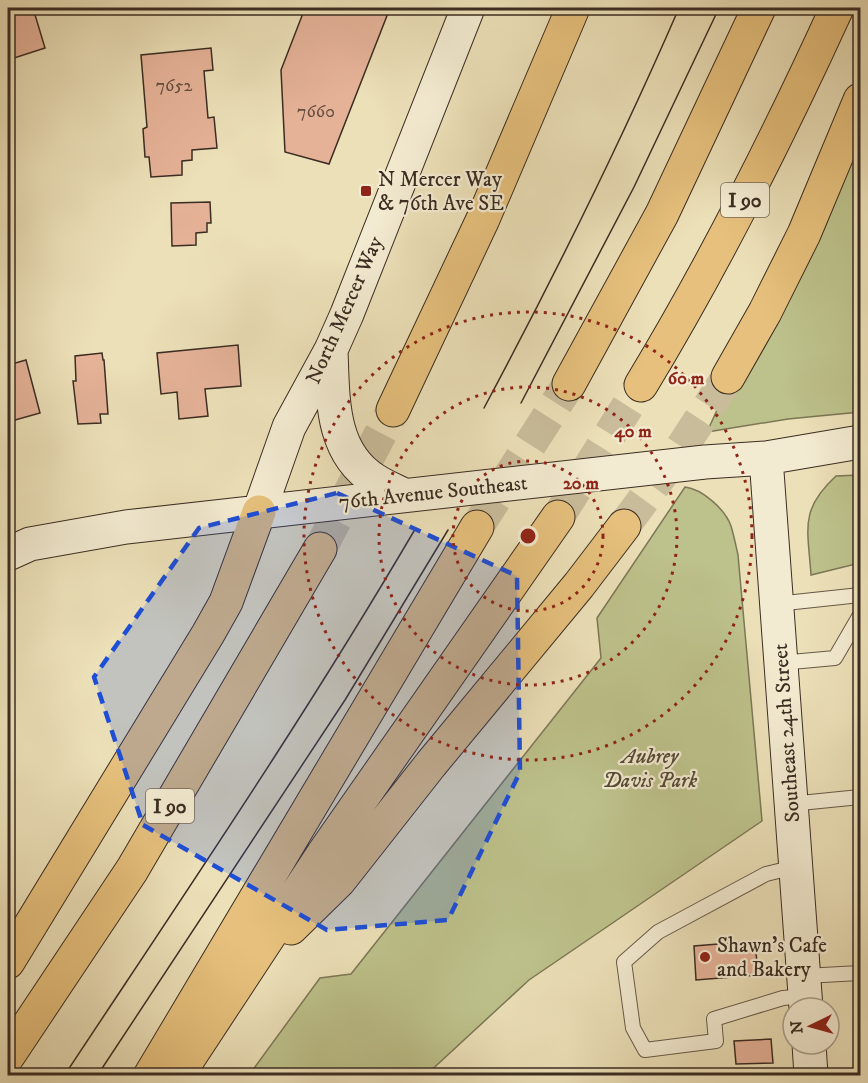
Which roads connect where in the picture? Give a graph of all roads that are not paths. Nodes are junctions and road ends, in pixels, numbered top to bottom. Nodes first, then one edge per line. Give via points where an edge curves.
1 (468, 8) edge
2 (573, 8) edge
3 (759, 8) edge
4 (837, 8) edge
5 (861, 100) edge
6 (331, 350) junction
7 (728, 377) tunnel mouth
8 (569, 384) tunnel mouth
9 (641, 386) tunnel mouth
10 (393, 410) tunnel mouth
11 (861, 442) edge
12 (766, 458) junction
13 (404, 495) junction
14 (259, 512) junction
15 (558, 517) tunnel mouth
16 (624, 526) tunnel mouth
17 (477, 527) tunnel mouth
18 (320, 549) tunnel mouth
19 (8, 554) edge
20 (861, 595) edge
21 (776, 604) junction
22 (861, 615) edge
23 (780, 663) junction
24 (861, 797) edge
25 (790, 804) junction
26 (795, 867) junction
27 (8, 962) edge
28 (249, 969) junction
29 (861, 973) edge
30 (805, 993) edge
31 (8, 1056) edge
32 (810, 1056) edge
33 (150, 1076) edge
34 (177, 1076) edge
35 (811, 1076) edge

1 - 6 street, North Mercer Way
2 - 10 highway via 483,219
3 - 8 highway via 662,214
4 - 9 highway, I 90 via 758,176
5 - 7 highway via 804,234
6 - 13 street via 333,397 345,449 374,479
6 - 14 street, North Mercer Way via 289,427
11 - 12 street, 76th Avenue Southeast
12 - 13 street, 76th Avenue Southeast
12 - 21 street, Southeast 24th Street
13 - 14 street, 76th Avenue Southeast
14 - 19 street, 76th Avenue Southeast via 115,528 30,544
14 - 27 highway via 225,602 208,634
15 - 28 highway via 323,854
16 - 28 highway via 339,881
17 - 33 highway
18 - 31 highway, I 90 via 132,870
20 - 21 lane
21 - 23 street, Southeast 24th Street
22 - 23 lane via 835,658
23 - 25 street, Southeast 24th Street
24 - 25 lane
25 - 26 street, Southeast 24th Street
26 - 30 street, Southeast 24th Street
26 - 30 lane via 766,874 668,927 624,962 633,1028 645,1050 716,1041 714,1019
28 - 34 highway
29 - 30 lane
32 - 35 street

